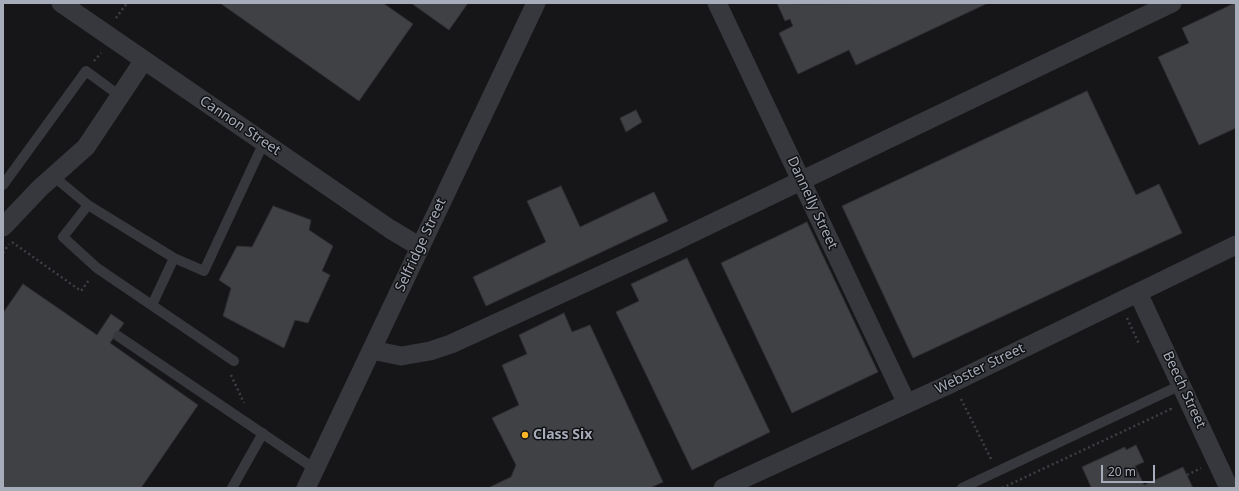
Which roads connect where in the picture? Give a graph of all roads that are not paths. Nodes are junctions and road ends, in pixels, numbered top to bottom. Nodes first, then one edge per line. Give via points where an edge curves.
1 (61, 3) edge
2 (536, 3) edge
3 (717, 3) edge
4 (1172, 3) edge
5 (144, 60) junction
6 (120, 96) junction
7 (264, 142) junction
8 (53, 176) junction
9 (801, 181) junction
10 (3, 186) edge
11 (88, 205) junction
12 (3, 227) edge
13 (1236, 245) edge
14 (420, 247) junction
15 (174, 258) junction
16 (1138, 293) junction
17 (152, 306) junction
18 (118, 336) dead end
19 (372, 350) junction
20 (234, 361) dead end
21 (1181, 385) junction
22 (907, 404) junction
23 (259, 431) junction
24 (315, 469) junction
25 (232, 488) edge
26 (306, 488) edge
27 (723, 488) edge
28 (962, 488) edge
29 (1229, 488) edge

1 - 5 street, Cannon Street
2 - 14 street, Selfridge Street
3 - 9 street, Dannelly Street
4 - 9 street
5 - 6 street
5 - 7 street, Cannon Street
6 - 8 street via 86,147
6 - 10 lane via 86,71
7 - 14 street, Cannon Street
7 - 15 lane via 204,271
8 - 11 lane
8 - 12 street
9 - 19 street via 451,344 401,356
9 - 22 street, Dannelly Street
11 - 15 lane
11 - 17 lane via 63,237 97,268
13 - 16 street, Webster Street
14 - 19 street, Selfridge Street
15 - 17 lane
16 - 21 street, Beech Street
16 - 22 street, Webster Street
17 - 20 lane
18 - 23 lane
19 - 24 street, Selfridge Street
21 - 28 lane
21 - 29 street, Beech Street
22 - 27 street, Webster Street
23 - 24 lane
23 - 25 lane
24 - 26 street, Selfridge Street

